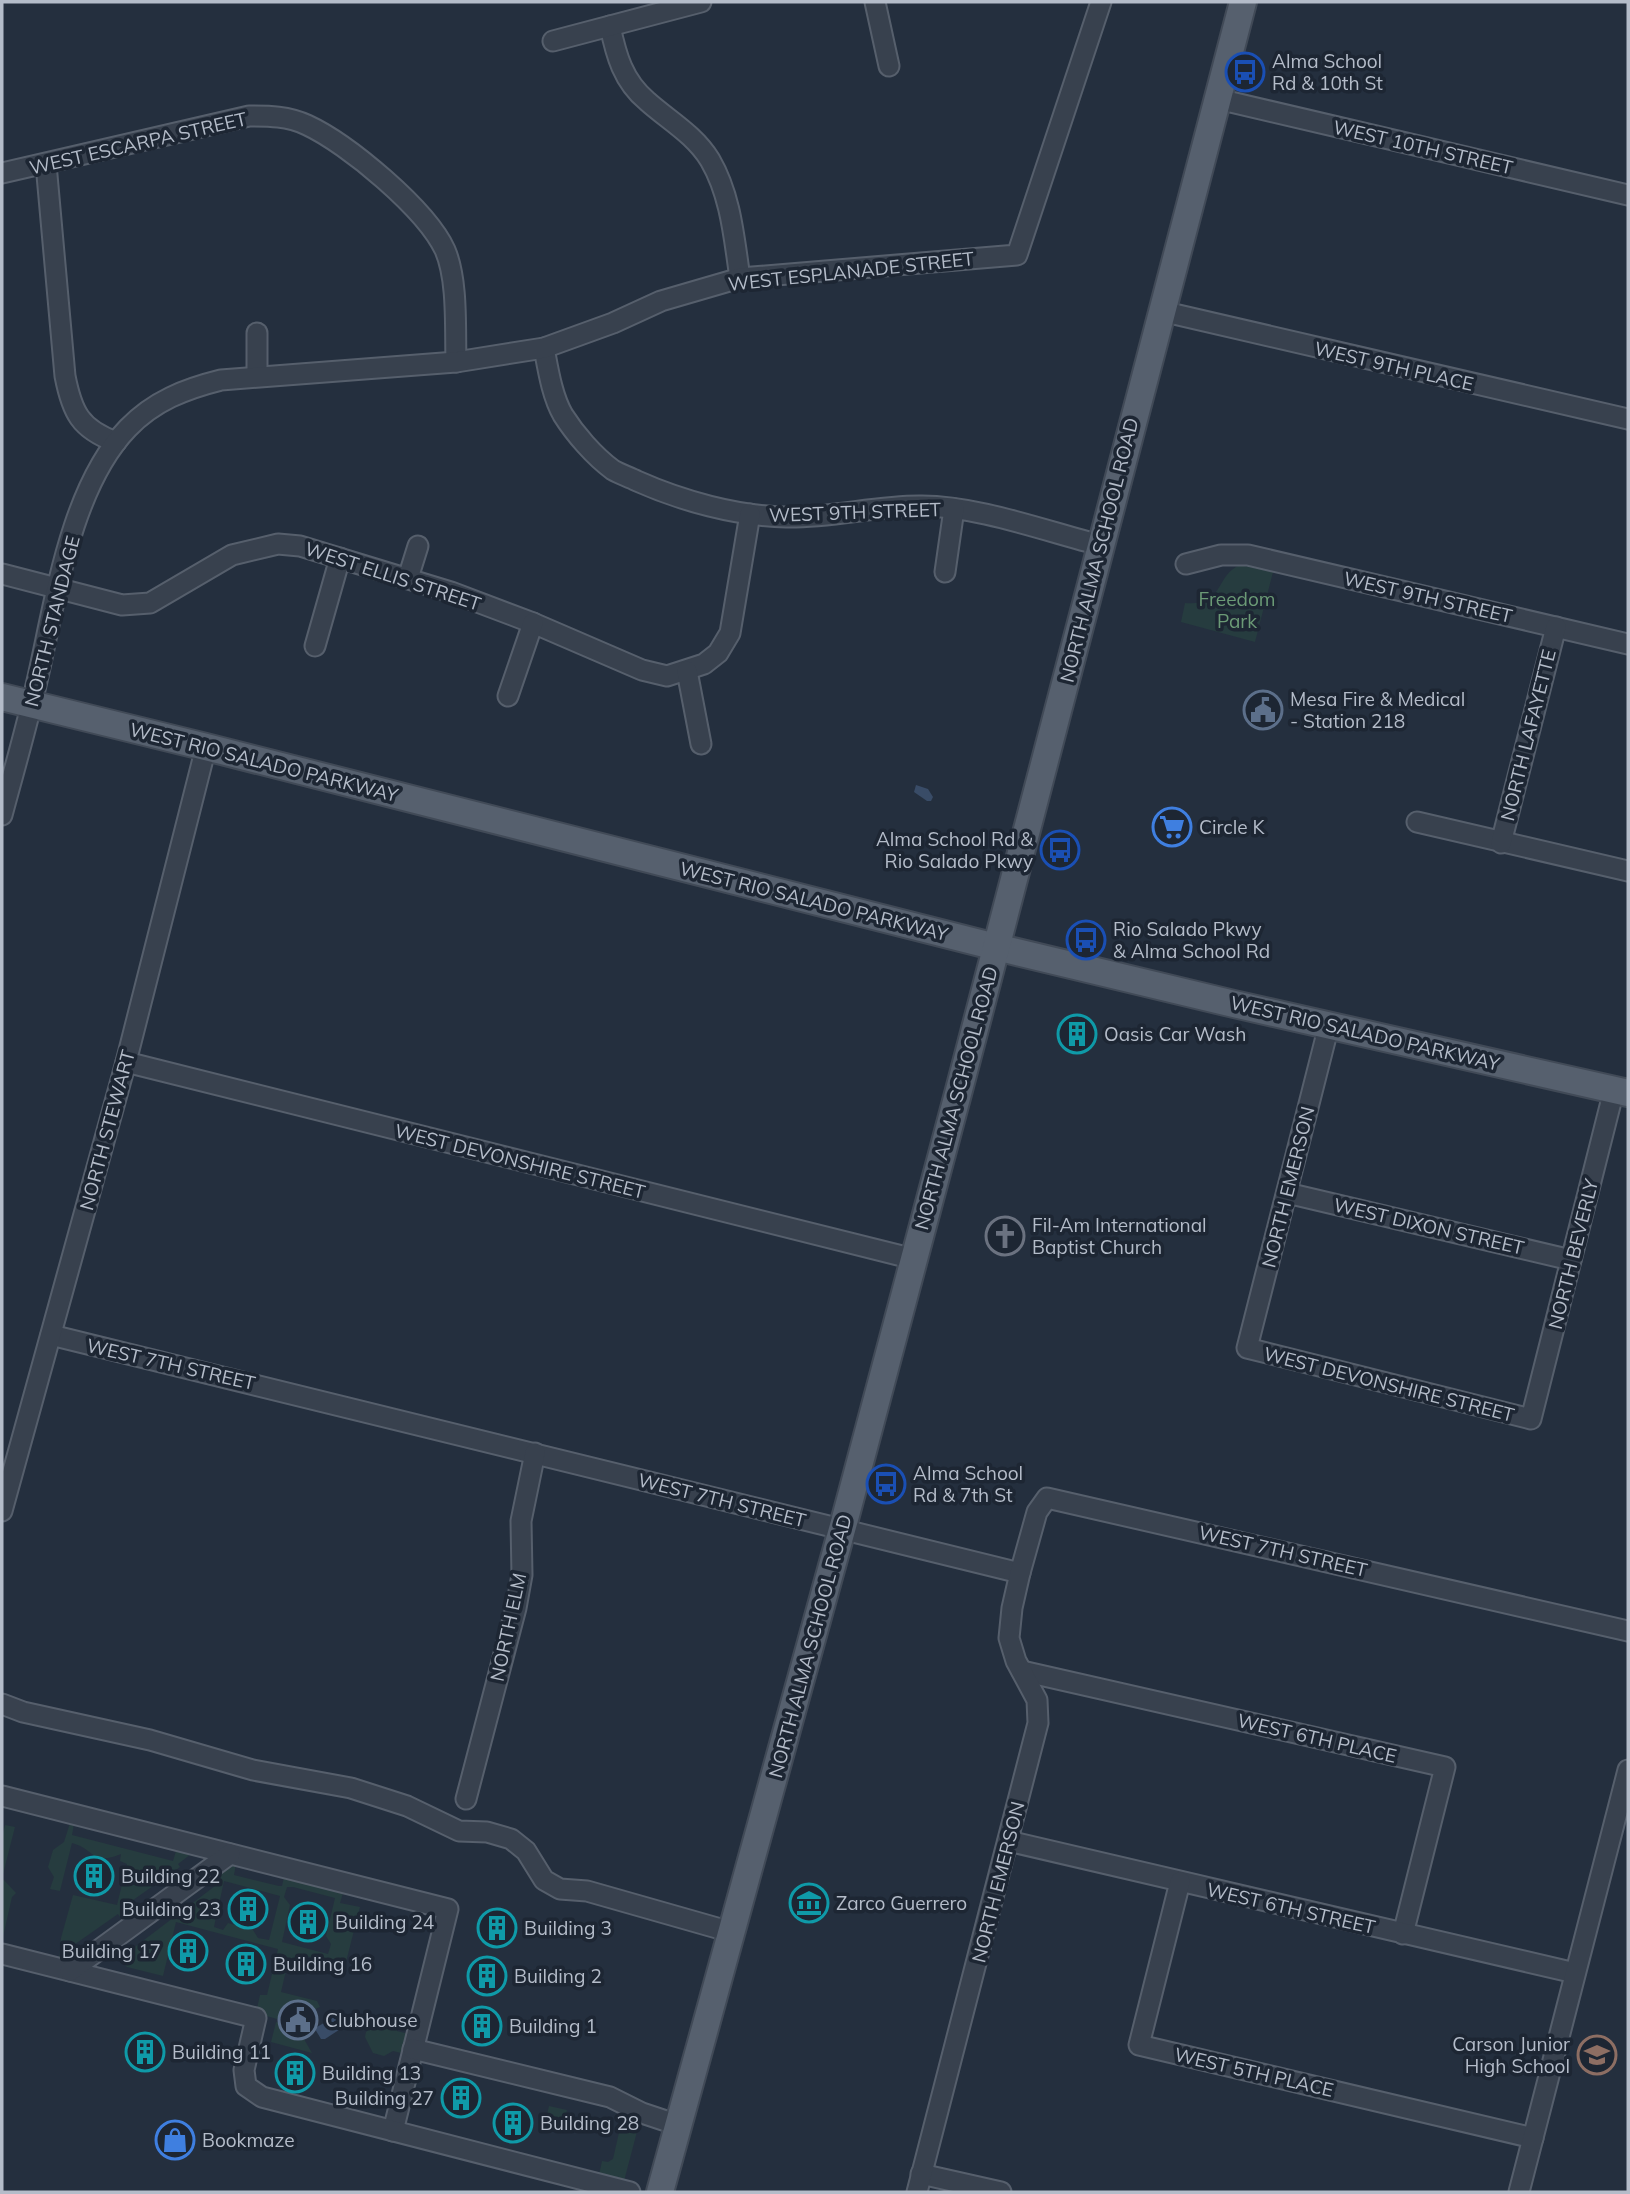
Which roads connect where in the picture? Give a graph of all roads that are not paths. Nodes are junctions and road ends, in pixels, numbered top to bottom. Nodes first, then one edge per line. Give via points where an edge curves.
1 (701, 2) edge
2 (875, 2) edge
3 (1101, 2) edge
4 (1243, 2) edge
5 (610, 26) junction
6 (553, 41) dead end
7 (889, 66) dead end
8 (1218, 99) junction
9 (46, 164) junction
10 (2, 173) edge
11 (1628, 195) edge
12 (740, 278) junction
13 (1161, 312) junction
14 (257, 333) dead end
15 (544, 348) junction
16 (456, 362) junction
17 (257, 376) junction
18 (1628, 419) edge
19 (116, 442) junction
20 (954, 509) junction
21 (750, 514) junction
22 (1100, 545) junction
23 (418, 546) dead end
24 (340, 558) junction
25 (1186, 565) dead end
26 (945, 572) dead end
27 (2, 575) edge
28 (408, 578) junction
29 (57, 590) junction
30 (533, 623) junction
31 (1556, 627) junction
32 (1628, 644) edge
33 (315, 646) dead end
34 (687, 671) junction
35 (508, 696) dead end
36 (2, 698) edge
37 (31, 705) junction
38 (701, 744) dead end
39 (206, 747) junction
40 (2, 815) edge
41 (1417, 822) dead end
42 (1501, 843) junction
43 (1628, 871) edge
44 (996, 947) junction
45 (1329, 1025) junction
46 (126, 1062) junction
47 (1621, 1091) edge
48 (1287, 1193) junction
49 (914, 1259) junction
50 (1571, 1260) junction
51 (51, 1335) junction
52 (1247, 1348) joint
53 (1531, 1419) joint
54 (535, 1453) junction
55 (2, 1511) edge
56 (841, 1530) junction
57 (1020, 1573) junction
58 (1628, 1631) edge
59 (1022, 1671) junction
60 (2, 1704) edge
61 (1628, 1770) edge
62 (2, 1796) edge
63 (466, 1799) dead end
64 (1008, 1841) junction
65 (230, 1854) junction
66 (1180, 1882) junction
67 (731, 1932) junction
68 (1404, 1934) junction
69 (2, 1954) edge
70 (70, 1971) junction
71 (1575, 1973) junction
72 (413, 2049) junction
73 (678, 2125) junction
74 (393, 2131) junction
75 (1533, 2138) junction
76 (919, 2183) edge
77 (630, 2192) edge
78 (660, 2192) edge
79 (1001, 2192) edge
80 (1519, 2192) edge

1 - 5 street
2 - 7 street
3 - 12 street, WEST ESPLANADE STREET via 1017,255
4 - 8 main road, NORTH ALMA SCHOOL ROAD
5 - 6 street
5 - 12 street via 617,57 629,80 709,159 733,221
8 - 11 street, WEST 10TH STREET
8 - 13 main road, NORTH ALMA SCHOOL ROAD
9 - 10 street, WEST ESCARPA STREET
9 - 16 street, WEST ESCARPA STREET via 249,116 279,116 306,124 355,156 417,209 430,226 445,251 451,278
9 - 19 street via 69,400 80,421 96,435
12 - 15 street, WEST ESPLANADE STREET via 662,301
13 - 18 street, WEST 9TH PLACE
13 - 22 main road, NORTH ALMA SCHOOL ROAD
14 - 17 street
15 - 16 street, WEST ESPLANADE STREET
15 - 21 street, WEST 9TH STREET via 562,413 614,470 651,487
16 - 17 street, WEST ESPLANADE STREET
17 - 19 street, WEST ESPLANADE STREET via 221,380 166,398
19 - 29 street, NORTH STANDAGE via 86,497
20 - 21 street, WEST 9TH STREET via 919,506 786,517
20 - 22 street, WEST 9TH STREET
20 - 26 street, WEST 9TH STREET
21 - 34 street, WEST ELLIS STREET via 730,634 718,653
22 - 44 main road, NORTH ALMA SCHOOL ROAD
23 - 28 street
24 - 28 street, WEST ELLIS STREET
24 - 29 street, WEST ELLIS STREET via 300,546 257,548 232,555 150,603 122,605
24 - 33 street
25 - 31 street, WEST 9TH STREET via 1221,555 1248,555
27 - 29 street, WEST ELLIS STREET
28 - 30 street, WEST ELLIS STREET
29 - 37 street, NORTH STANDAGE
30 - 34 street, WEST ELLIS STREET via 642,670 667,676
30 - 35 street
31 - 32 street, WEST 9TH STREET
31 - 42 street, NORTH LAFAYETTE
34 - 38 street
36 - 37 main road, WEST RIO SALADO PARKWAY
37 - 39 main road, WEST RIO SALADO PARKWAY
37 - 40 street, NORTH STANDAGE
39 - 44 main road, WEST RIO SALADO PARKWAY
39 - 46 street, NORTH STEWART
41 - 42 street
42 - 43 street
44 - 45 main road, WEST RIO SALADO PARKWAY
44 - 49 main road, NORTH ALMA SCHOOL ROAD
45 - 47 main road, WEST RIO SALADO PARKWAY
45 - 48 street, NORTH EMERSON
46 - 49 street, WEST DEVONSHIRE STREET
46 - 51 street, NORTH STEWART
47 - 50 street, NORTH BEVERLY
48 - 50 street, WEST DIXON STREET
48 - 52 street, NORTH EMERSON
49 - 56 main road, NORTH ALMA SCHOOL ROAD
50 - 53 street, NORTH BEVERLY
51 - 54 street, WEST 7TH STREET
51 - 55 street, NORTH STEWART
52 - 53 street, WEST DEVONSHIRE STREET
54 - 56 street, WEST 7TH STREET
54 - 63 street, NORTH ELM via 521,1521 522,1575 516,1608
56 - 57 street, WEST 7TH STREET
56 - 67 main road, NORTH ALMA SCHOOL ROAD
57 - 58 street, WEST 7TH STREET via 1037,1512 1047,1498
57 - 59 street, NORTH EMERSON via 1009,1638
59 - 64 street, NORTH EMERSON via 1037,1700 1038,1723
59 - 68 street, WEST 6TH PLACE via 1445,1767
60 - 67 street via 253,1770 351,1788 407,1806 459,1831 511,1839 526,1851 544,1880 560,1889 587,1891
61 - 71 street
62 - 65 street
64 - 66 street, WEST 6TH STREET
64 - 76 street, NORTH EMERSON
65 - 70 street
65 - 72 street via 448,1909
66 - 68 street, WEST 6TH STREET
66 - 75 street, WEST 5TH PLACE via 1139,2045
67 - 73 main road, NORTH ALMA SCHOOL ROAD
68 - 71 street, WEST 6TH STREET
69 - 70 street
70 - 74 street via 256,2018 244,2070 246,2086 262,2097
71 - 75 street
72 - 73 street via 610,2097
72 - 74 street
73 - 78 main road, NORTH ALMA SCHOOL ROAD
74 - 77 street
75 - 80 street
76 - 79 street

